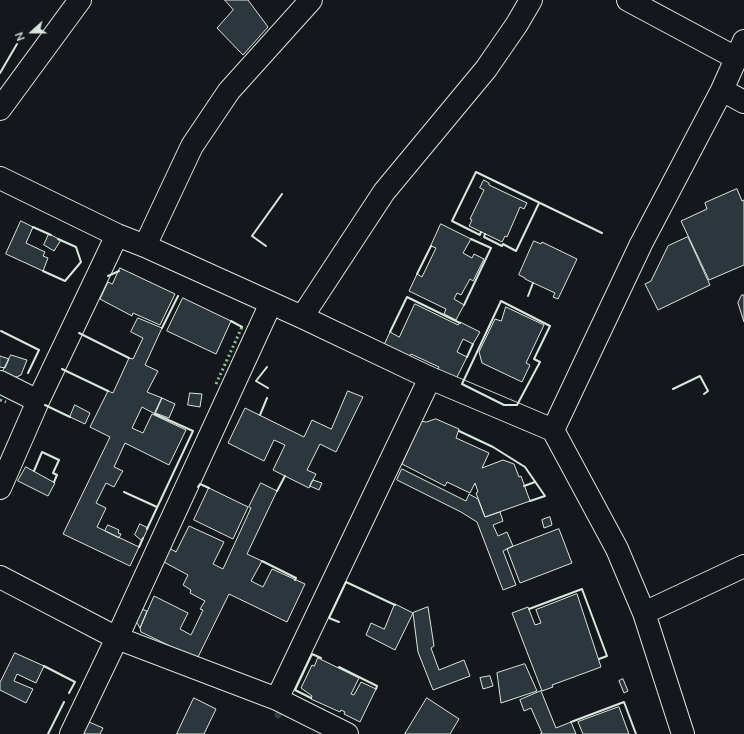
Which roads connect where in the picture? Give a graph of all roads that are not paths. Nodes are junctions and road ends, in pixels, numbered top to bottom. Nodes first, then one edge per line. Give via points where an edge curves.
1 (80, 0) edge
2 (311, 0) edge
3 (531, 0) edge
4 (628, 0) edge
5 (740, 49) edge
6 (722, 90) junction
7 (744, 102) edge
8 (0, 109) edge
9 (0, 178) edge
10 (117, 235) junction
11 (145, 246) junction
12 (271, 303) junction
13 (302, 317) junction
14 (430, 378) junction
15 (0, 382) edge
16 (38, 401) junction
17 (553, 430) junction
18 (0, 488) edge
19 (744, 566) edge
20 (0, 577) edge
21 (644, 613) junction
22 (117, 638) junction
23 (277, 699) junction
24 (71, 734) edge
25 (347, 734) edge
26 (683, 734) edge

1 - 8 street
2 - 11 street via 229,91 192,146
3 - 13 street via 486,69 384,192
4 - 5 street
5 - 6 street
6 - 7 street
6 - 17 street via 641,244
9 - 10 street
10 - 11 street
10 - 16 street
11 - 12 street
12 - 13 street
12 - 22 street
13 - 14 street
14 - 17 street
14 - 23 street
15 - 16 street
16 - 18 street
17 - 21 street via 617,549
19 - 21 street
20 - 22 street
21 - 26 street
22 - 23 street
22 - 24 street
23 - 25 street

